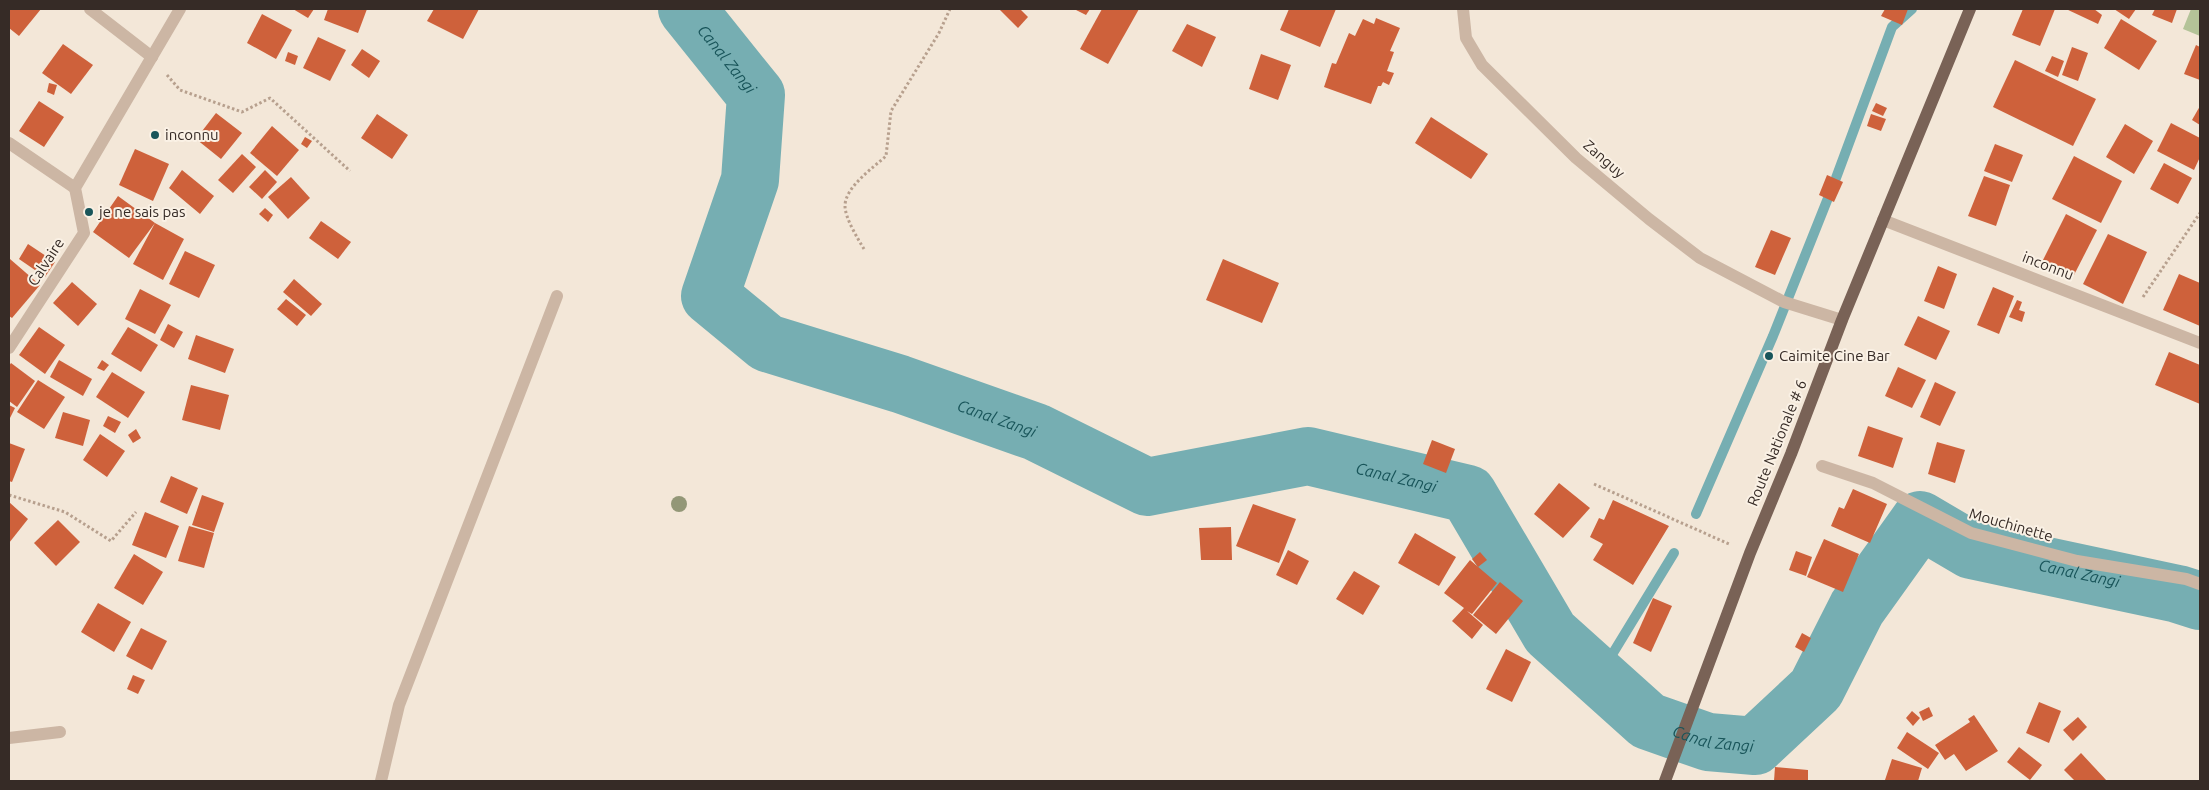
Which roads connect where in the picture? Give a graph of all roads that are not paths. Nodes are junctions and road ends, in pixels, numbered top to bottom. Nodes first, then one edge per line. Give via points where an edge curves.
1 (90, 9) edge
2 (180, 9) edge
3 (1464, 9) edge
4 (1970, 9) edge
5 (152, 57) junction
6 (9, 143) edge
7 (75, 188) junction
8 (1884, 220) junction
9 (557, 296) dead end
10 (1842, 320) junction
11 (2200, 343) edge
12 (9, 348) edge
13 (1822, 466) dead end
14 (2200, 584) edge
15 (60, 732) dead end
16 (9, 738) edge
17 (381, 781) edge
18 (1665, 781) edge

1 - 5 street
2 - 5 street
3 - 10 street, Zanguy via 1466,38 1482,64 1576,158 1649,219 1700,258 1788,303
4 - 8 main road, Route Nationale # 6
5 - 7 street
6 - 7 street
7 - 12 street, Calvaire via 84,233
8 - 10 main road, Route Nationale # 6
8 - 11 street, inconnu
9 - 17 street via 399,705
10 - 18 main road, Route Nationale # 6
13 - 14 street, Mouchinette via 1873,484 1971,533 2077,560
15 - 16 street

